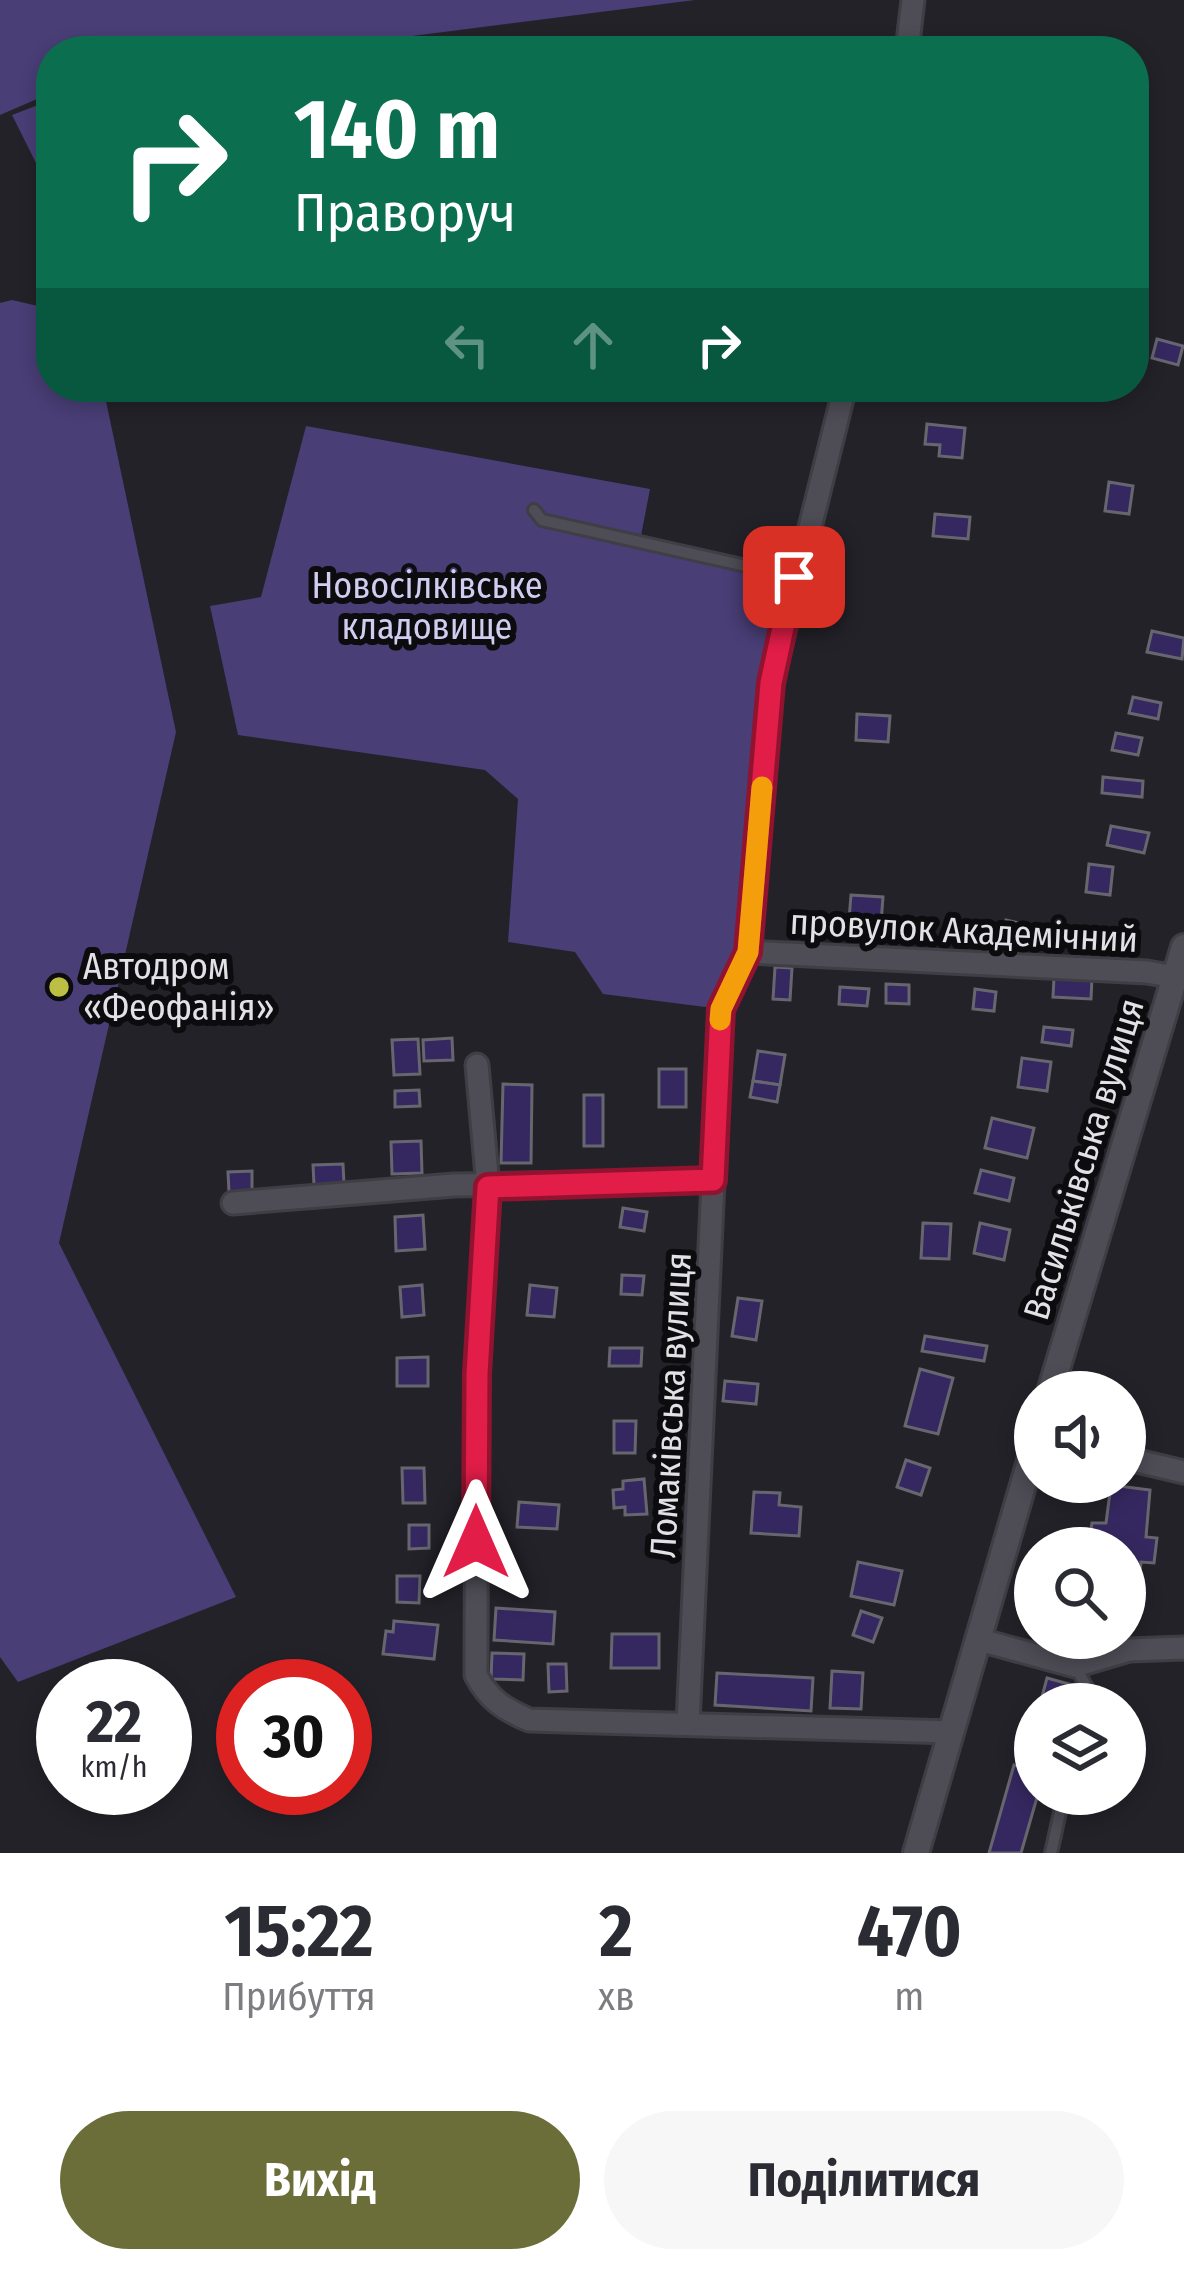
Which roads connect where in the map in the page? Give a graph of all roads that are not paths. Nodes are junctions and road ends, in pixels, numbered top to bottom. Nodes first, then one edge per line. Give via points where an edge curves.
1 (913, 0) edge
2 (909, 36) edge
3 (841, 402) edge
4 (534, 509) dead end
5 (794, 577) junction
6 (1184, 947) edge
7 (748, 952) junction
8 (1175, 977) junction
9 (1176, 1009) edge
10 (477, 1065) dead end
11 (713, 1180) junction
12 (488, 1187) junction
13 (232, 1203) dead end
14 (1057, 1371) edge
15 (1146, 1463) edge
16 (1184, 1472) edge
17 (1018, 1503) edge
18 (980, 1640) junction
19 (1184, 1648) edge
20 (1075, 1666) junction
21 (1084, 1683) edge
22 (688, 1723) junction
23 (952, 1732) junction
24 (1059, 1815) edge
25 (916, 1853) edge
26 (1051, 1853) edge

1 - 2 street
3 - 5 street
4 - 5 lane via 542,520
5 - 7 street via 771,683
6 - 8 street, Васильківська вулиця
7 - 8 street, провулок Академічний
7 - 11 street, Ломаківська вулиця via 721,1009
8 - 9 street, Васильківська вулиця
9 - 14 street, Васильківська вулиця
10 - 12 street
11 - 12 street
11 - 22 street, Ломаківська вулиця
12 - 13 street
12 - 22 street via 477,1374 476,1675 486,1695 530,1720
15 - 16 street
17 - 18 street
18 - 20 street
18 - 23 street
19 - 20 street via 1129,1650
20 - 21 lane
22 - 23 street
23 - 25 street
24 - 26 lane

